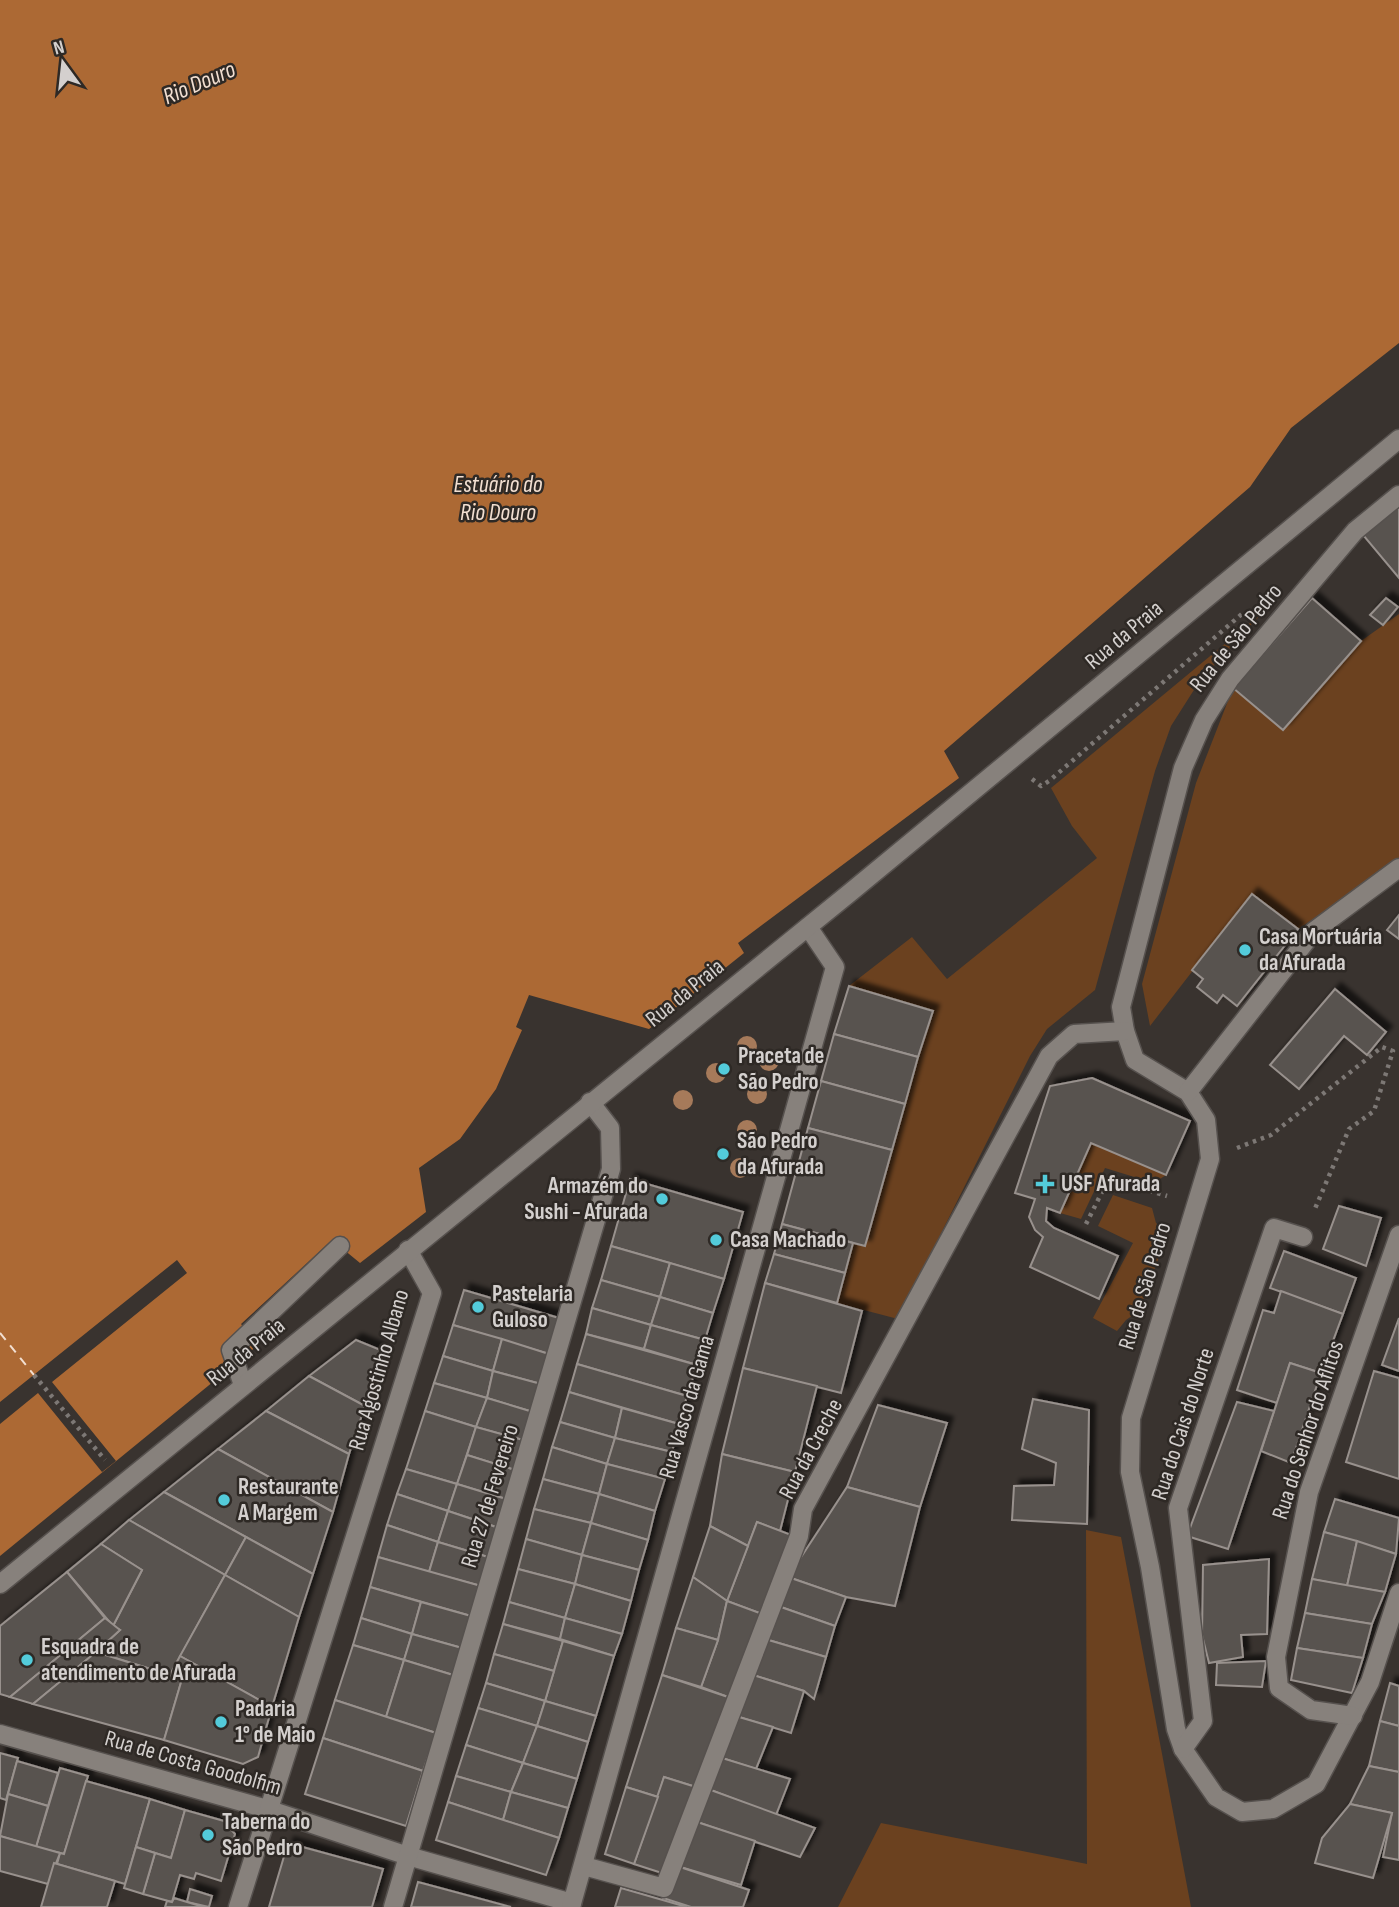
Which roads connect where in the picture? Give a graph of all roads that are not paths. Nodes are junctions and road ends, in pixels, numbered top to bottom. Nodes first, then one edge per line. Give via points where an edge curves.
1 (1399, 439) edge
2 (1399, 495) edge
3 (1399, 868) edge
4 (808, 927) junction
5 (1125, 1031) junction
6 (1188, 1092) junction
7 (590, 1102) junction
8 (1399, 1235) edge
9 (1303, 1237) road end
10 (340, 1245) dead end
11 (408, 1250) junction
12 (243, 1385) junction
13 (0, 1584) edge
14 (1399, 1593) edge
15 (1353, 1716) junction
16 (0, 1734) edge
17 (1184, 1749) junction
18 (267, 1809) junction
19 (408, 1856) junction
20 (584, 1866) junction
21 (572, 1905) edge
22 (238, 1907) edge
23 (393, 1907) edge

1 - 4 street, Rua da Praia
2 - 5 street, Rua de São Pedro via 1355,531 1230,679 1203,720 1182,768 1121,1007
3 - 6 street via 1314,931
4 - 7 street, Rua da Praia
4 - 20 street, Rua Vasco da Gama via 835,967
5 - 6 street, Rua de São Pedro via 1135,1060
5 - 20 street, Rua da Creche via 1074,1034 1049,1056 803,1509 799,1536 664,1888
6 - 17 street, Rua de São Pedro via 1206,1120 1210,1159 1131,1418 1130,1445 1130,1472 1176,1729
7 - 11 street, Rua da Praia
7 - 19 street, Rua 27 de Fevereiro via 610,1128 611,1170
8 - 15 street, Rua do Senhor do Aflitos via 1310,1492 1276,1657 1279,1688 1311,1710
9 - 17 street, Rua do Cais do Norte via 1274,1228 1178,1508 1203,1721
10 - 12 street via 232,1350
11 - 12 street, Rua da Praia
11 - 18 street, Rua Agostinho Albano via 432,1293
12 - 13 street, Rua da Praia
14 - 15 street, Rua de São Pedro via 1370,1682
15 - 17 street, Rua de São Pedro via 1316,1784 1273,1809 1242,1812 1216,1797
16 - 18 street, Rua de Costa Goodolfim
18 - 19 street, Rua de Costa Goodolfim
18 - 22 street, Rua Agostinho Albano
19 - 21 street, Rua de Costa Goodolfim
19 - 23 street, Rua 27 de Fevereiro
20 - 21 street, Rua Vasco da Gama

